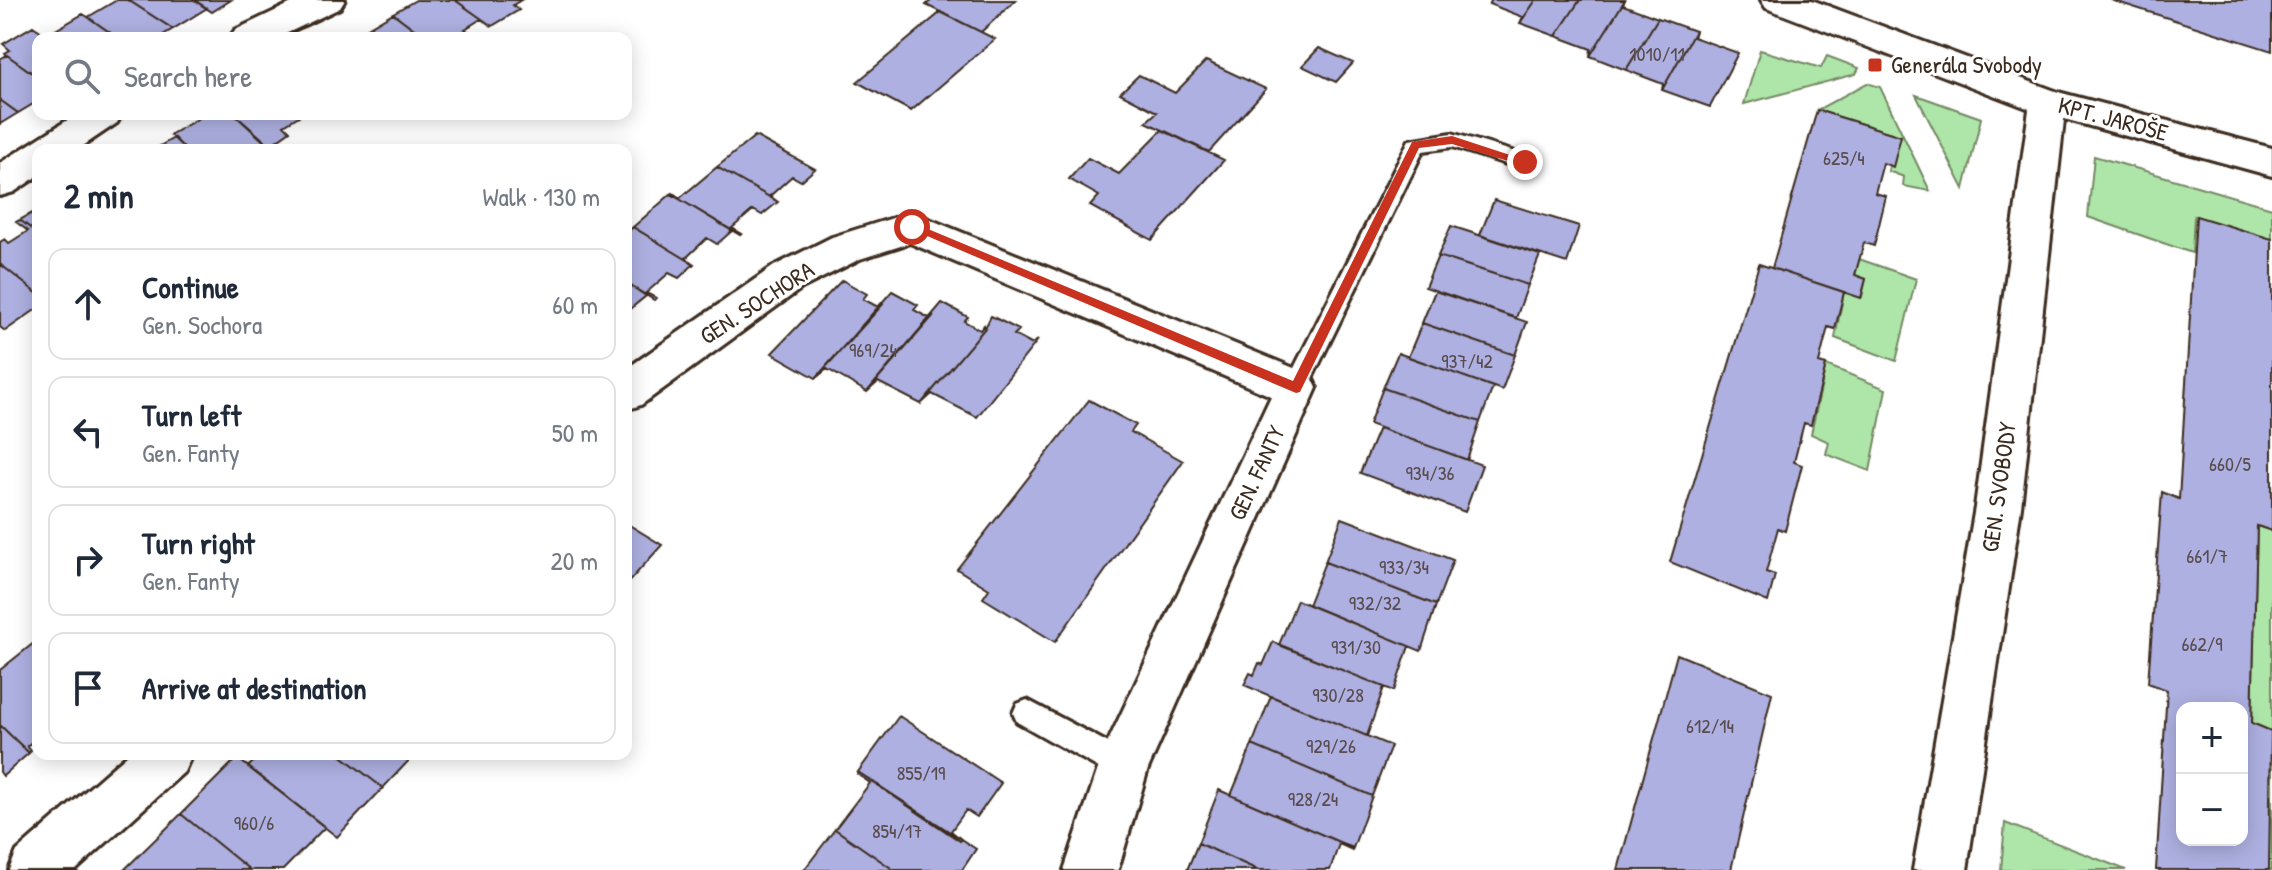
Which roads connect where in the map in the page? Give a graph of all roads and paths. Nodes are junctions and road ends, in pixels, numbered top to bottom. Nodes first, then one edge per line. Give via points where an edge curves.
1 (328, 0) edge
2 (1778, 0) edge
3 (260, 32) edge
4 (2048, 102) junction
5 (95, 120) edge
6 (58, 144) edge
7 (32, 161) edge
8 (1525, 162) dead end
9 (2272, 162) edge
10 (0, 182) edge
11 (632, 388) edge
12 (1296, 388) junction
13 (1027, 713) dead end
14 (159, 760) edge
15 (1123, 766) junction
16 (36, 870) edge
17 (1091, 870) edge
18 (1940, 870) edge

1 - 3 street
2 - 4 street, KPT. JAROŠE
4 - 9 street, KPT. JAROŠE
4 - 18 street, GEN. SVOBODY via 1998,507
5 - 6 street
7 - 10 street
8 - 12 lane, GEN. FANTY via 1452,140 1416,145
11 - 12 street, GEN. SOCHORA via 788,277 846,248 912,227
12 - 15 street, GEN. FANTY
13 - 15 lane
14 - 16 street
15 - 17 street, GEN. FANTY

